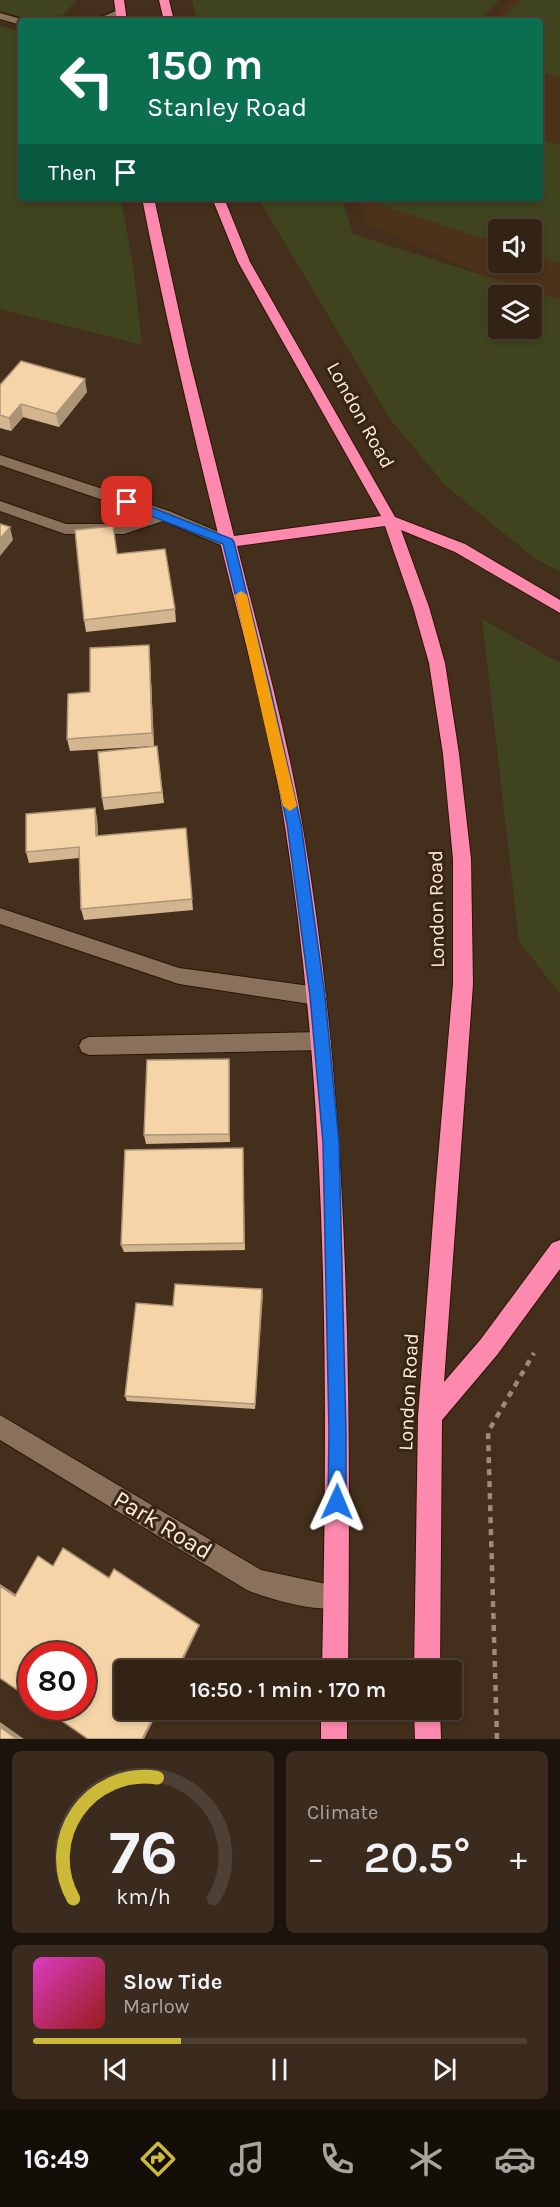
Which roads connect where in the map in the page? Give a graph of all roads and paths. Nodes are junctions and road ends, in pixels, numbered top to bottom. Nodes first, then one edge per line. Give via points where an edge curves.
1 (119, 0) edge
2 (164, 0) edge
3 (0, 16) edge
4 (121, 17) edge
5 (168, 18) edge
6 (18, 21) edge
7 (149, 201) edge
8 (219, 201) edge
9 (0, 460) edge
10 (0, 506) edge
11 (164, 515) junction
12 (390, 520) junction
13 (228, 542) junction
14 (560, 607) edge
15 (0, 916) edge
16 (317, 996) junction
17 (321, 1041) junction
18 (89, 1046) dead end
19 (560, 1251) edge
20 (536, 1349) dead end
21 (430, 1416) junction
22 (0, 1427) edge
23 (336, 1597) junction
24 (335, 1660) edge
25 (427, 1660) edge
26 (334, 1720) edge
27 (427, 1720) edge
28 (334, 1739) edge
29 (428, 1739) edge
30 (497, 1739) edge

1 - 4 highway
2 - 5 highway
3 - 6 street
7 - 13 highway
8 - 12 highway, London Road via 244,262
9 - 11 street
10 - 11 street via 65,529 124,529
11 - 13 street
12 - 13 highway
12 - 14 highway via 460,548
12 - 21 highway, London Road via 437,663 452,754 462,859 463,984
13 - 16 highway via 294,824
15 - 16 street via 179,976
16 - 17 highway
17 - 18 street
17 - 23 highway via 331,1143 338,1431
19 - 21 highway via 489,1347
20 - 30 path via 488,1432
21 - 25 highway, London Road
22 - 23 street, Park Road via 256,1581
23 - 24 highway
26 - 28 highway
27 - 29 highway

